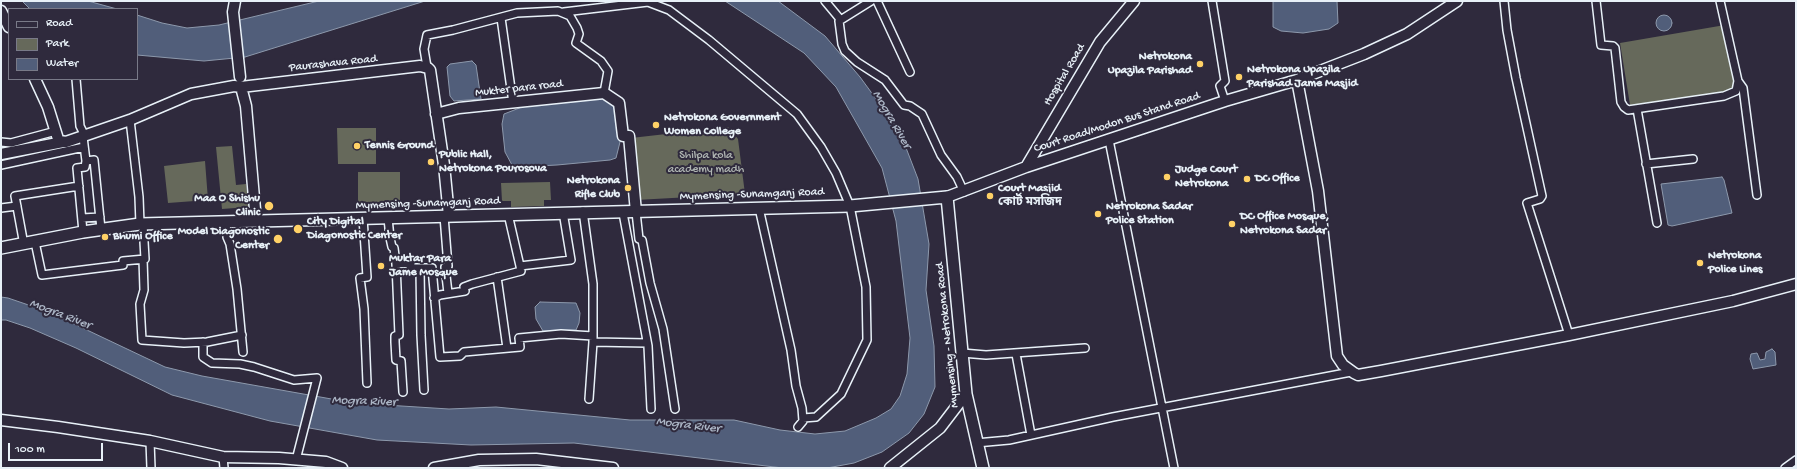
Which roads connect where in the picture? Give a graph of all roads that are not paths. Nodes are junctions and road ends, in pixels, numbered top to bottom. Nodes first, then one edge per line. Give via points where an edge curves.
1 (234, 1) edge
2 (825, 1) edge
3 (871, 1) edge
4 (877, 1) edge
5 (1134, 1) edge
6 (1212, 1) edge
7 (1457, 1) edge
8 (1504, 1) edge
9 (1596, 1) edge
10 (1720, 1) edge
11 (1445, 5) edge
12 (1, 11) edge
13 (564, 12) junction
14 (501, 18) junction
15 (840, 19) junction
16 (8, 25) edge
17 (427, 67) junction
18 (910, 72) dead end
19 (35, 80) edge
20 (76, 80) edge
21 (1297, 80) junction
22 (1738, 81) junction
23 (241, 82) junction
24 (604, 93) junction
25 (1225, 101) junction
26 (513, 103) junction
27 (1637, 109) junction
28 (436, 114) junction
29 (130, 120) junction
30 (56, 131) junction
31 (84, 140) junction
32 (1109, 140) junction
33 (1, 142) edge
34 (63, 142) junction
35 (1, 154) edge
36 (1693, 158) dead end
37 (86, 161) junction
38 (1646, 164) junction
39 (1, 165) edge
40 (1026, 167) junction
41 (79, 186) junction
42 (964, 192) junction
43 (1757, 195) dead end
44 (947, 197) junction
45 (17, 206) junction
46 (854, 206) junction
47 (1, 208) edge
48 (759, 208) junction
49 (563, 212) junction
50 (583, 212) junction
51 (636, 212) junction
52 (623, 213) junction
53 (508, 214) junction
54 (447, 216) junction
55 (100, 217) junction
56 (82, 218) junction
57 (363, 218) junction
58 (388, 218) junction
59 (226, 221) junction
60 (256, 221) junction
61 (1657, 223) dead end
62 (141, 224) junction
63 (101, 229) junction
64 (83, 232) junction
65 (35, 242) junction
66 (24, 245) junction
67 (1, 248) edge
68 (143, 260) junction
69 (396, 264) junction
70 (520, 266) junction
71 (420, 269) junction
72 (497, 278) junction
73 (1796, 284) edge
74 (448, 293) junction
75 (434, 298) junction
76 (1569, 335) junction
77 (242, 336) junction
78 (593, 339) junction
79 (204, 342) junction
80 (647, 343) junction
81 (507, 348) junction
82 (1085, 348) dead end
83 (243, 352) dead end
84 (962, 353) junction
85 (1016, 354) junction
86 (1351, 372) junction
87 (367, 383) dead end
88 (424, 390) dead end
89 (403, 392) dead end
90 (966, 394) junction
91 (589, 400) dead end
92 (1162, 408) junction
93 (651, 409) dead end
94 (675, 409) dead end
95 (803, 418) junction
96 (1, 420) edge
97 (798, 427) dead end
98 (1031, 435) junction
99 (150, 441) junction
100 (976, 443) junction
101 (222, 457) junction
102 (296, 460) junction
103 (1796, 460) edge
104 (537, 464) edge
105 (326, 465) edge
106 (151, 468) edge
107 (224, 468) edge
108 (342, 468) edge
109 (434, 468) edge
110 (613, 468) edge
111 (890, 468) edge
112 (982, 468) edge
113 (1174, 468) edge
114 (1785, 468) edge

1 - 23 street
2 - 15 street
3 - 15 street
4 - 18 street
5 - 40 street, Hospital Road via 1100,42
6 - 25 street via 1225,81 1220,86
7 - 11 street, Court Road/Modon Bus Stand Road
8 - 76 street via 1506,30 1542,196 1527,203
9 - 27 street via 1601,46 1614,48 1622,102 1628,110
10 - 22 street
11 - 21 street, Court Road/Modon Bus Stand Road via 1407,34
12 - 16 street
13 - 14 street via 553,10 517,13
13 - 24 street via 570,16 579,34 576,43 601,61 608,71
13 - 46 street via 648,2 669,10 797,114 821,147
14 - 17 street via 426,35 424,49
14 - 26 street
15 - 42 street via 839,31 845,51 885,80 904,105 922,114 941,155
17 - 23 street, Paurashava Road
17 - 28 street via 430,70
19 - 30 street
20 - 31 street via 80,126
21 - 25 street, Court Road/Modon Bus Stand Road
21 - 86 street via 1318,191 1337,356
22 - 27 street via 1736,91 1730,94
22 - 43 street via 1743,88
23 - 29 street, Paurashava Road via 234,86 191,94
23 - 60 street via 246,106
24 - 26 street, Mukter para road
24 - 51 street via 619,103 623,136 629,136
25 - 32 street, Court Road/Modon Bus Stand Road
26 - 28 street, Mukter para road via 459,108
27 - 38 street
28 - 54 street
29 - 31 street, Paurashava Road
29 - 62 street
30 - 33 street via 11,143
30 - 34 street via 58,138
31 - 34 street, Paurashava Road
31 - 37 street
31 - 39 street
32 - 40 street, Court Road/Modon Bus Stand Road
32 - 92 street
34 - 35 street, Paurashava Road
36 - 38 street
37 - 41 street via 85,167 77,168
37 - 55 street via 94,160
38 - 61 street
40 - 42 street, Court Road/Modon Bus Stand Road
41 - 45 street via 15,196
41 - 56 street
42 - 44 street, Court Road/Modon Bus Stand Road
44 - 46 main road, Mymensing -Sunamganj Road
44 - 84 main road, Mymensing - Netrokona Road
45 - 47 street
45 - 66 street
46 - 48 main road, Mymensing -Sunamganj Road
46 - 95 street via 866,287 867,340 841,394 816,417
48 - 51 main road, Mymensing -Sunamganj Road
48 - 95 street via 790,343
49 - 50 main road, Mymensing -Sunamganj Road
49 - 53 main road, Mymensing -Sunamganj Road
49 - 70 street via 571,260
50 - 52 main road, Mymensing -Sunamganj Road
50 - 78 street via 592,271
51 - 52 main road, Mymensing -Sunamganj Road
51 - 94 street via 639,239 642,240 650,283 663,329
52 - 80 street
53 - 54 main road, Mymensing -Sunamganj Road
53 - 70 street
54 - 58 main road, Mymensing -Sunamganj Road
54 - 74 street via 448,266 445,267
55 - 56 street
55 - 63 street
56 - 64 street
57 - 58 main road, Mymensing -Sunamganj Road
57 - 60 main road, Mymensing -Sunamganj Road
57 - 87 street via 366,277 360,278
58 - 69 street
59 - 60 main road, Mymensing -Sunamganj Road
59 - 62 main road, Mymensing -Sunamganj Road
59 - 77 street
62 - 63 main road, Mymensing -Sunamganj Road
62 - 68 street via 145,259
63 - 64 main road, Mymensing -Sunamganj Road
64 - 65 main road, Mymensing -Sunamganj Road
65 - 66 main road, Mymensing -Sunamganj Road
65 - 68 street via 42,275 123,265 123,261
66 - 67 main road, Mymensing -Sunamganj Road
68 - 79 street via 144,290 140,304 142,340
69 - 71 street via 410,263 410,268
69 - 89 street via 399,335 395,336 395,342 396,360 401,361
70 - 72 street via 521,271
71 - 75 street via 432,268
71 - 88 street
72 - 74 street via 464,287 464,291
72 - 81 street
73 - 76 street via 1733,301
74 - 75 street
75 - 81 street via 440,357
76 - 86 street via 1380,372 1358,375
77 - 79 street
77 - 83 street
78 - 80 street
78 - 81 street via 561,334 519,338 520,347
78 - 91 street
79 - 102 street via 203,356 212,363 240,364 294,380 317,378
80 - 93 street
82 - 85 street
84 - 85 street
84 - 90 main road, Mymensing - Netrokona Road
85 - 98 street
86 - 92 street
90 - 100 main road, Mymensing - Netrokona Road
90 - 111 street via 940,428
92 - 98 street
92 - 113 street
95 - 97 street
96 - 99 street via 58,426
98 - 100 street
99 - 101 street
99 - 106 street
100 - 112 main road, Mymensing - Netrokona Road
101 - 102 street
101 - 107 street
102 - 105 street
103 - 114 street
104 - 109 street via 479,460
104 - 110 street
105 - 108 street

